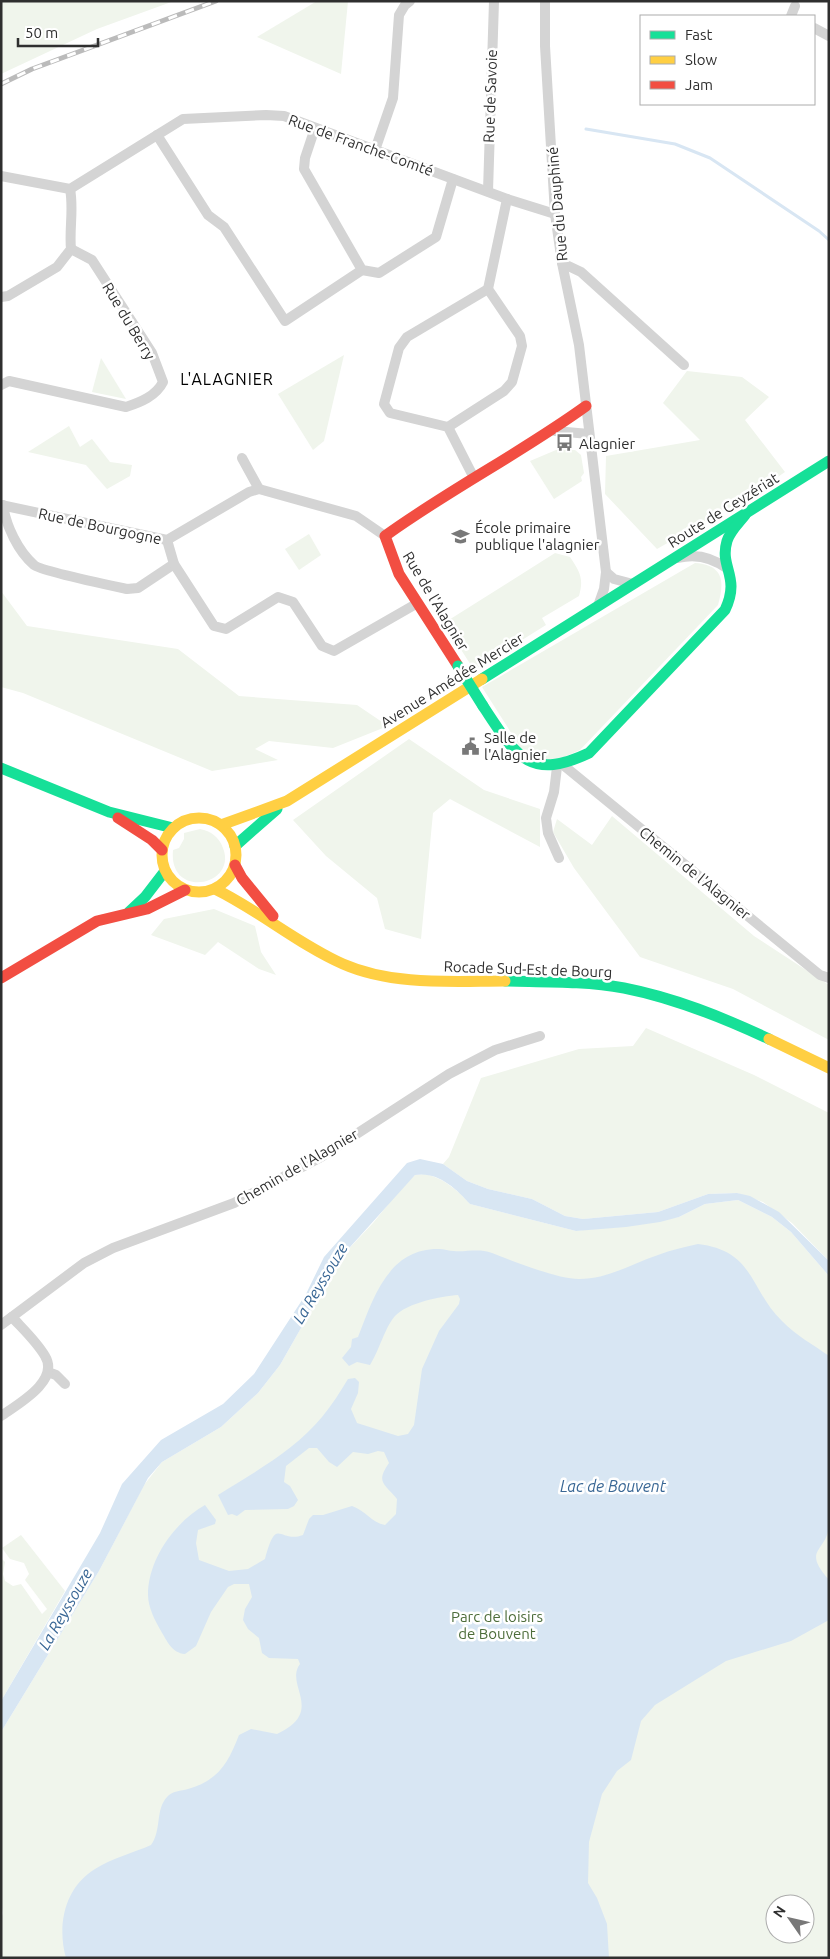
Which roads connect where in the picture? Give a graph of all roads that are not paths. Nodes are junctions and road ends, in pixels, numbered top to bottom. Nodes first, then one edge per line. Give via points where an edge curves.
1 (410, 1) edge
2 (494, 1) edge
3 (545, 1) edge
4 (815, 29) edge
5 (829, 36) edge
6 (315, 128) junction
7 (157, 135) junction
8 (375, 150) junction
9 (1, 176) edge
10 (453, 179) junction
11 (70, 189) junction
12 (488, 192) junction
13 (507, 199) junction
14 (555, 214) junction
15 (71, 249) junction
16 (562, 264) junction
17 (362, 270) junction
18 (488, 289) junction
19 (1, 297) edge
20 (684, 365) dead end
21 (1, 386) edge
22 (586, 406) junction
23 (448, 426) junction
24 (555, 430) junction
25 (589, 434) junction
26 (242, 458) dead end
27 (829, 461) edge
28 (474, 478) junction
29 (259, 489) junction
30 (2, 505) edge
31 (747, 512) junction
32 (385, 536) junction
33 (168, 540) junction
34 (668, 562) junction
35 (174, 564) junction
36 (728, 568) junction
37 (606, 572) junction
38 (633, 584) junction
39 (416, 604) junction
40 (598, 607) junction
41 (560, 766) junction
42 (1, 768) edge
43 (287, 800) junction
44 (109, 812) junction
45 (221, 825) junction
46 (173, 828) junction
47 (235, 846) junction
48 (162, 850) junction
49 (559, 858) dead end
50 (235, 865) junction
51 (165, 871) junction
52 (214, 889) junction
53 (185, 890) junction
54 (129, 912) junction
55 (283, 929) junction
56 (1, 978) edge
57 (829, 978) edge
58 (540, 1036) dead end
59 (829, 1068) edge
60 (12, 1317) junction
61 (1, 1325) edge
62 (48, 1372) junction
63 (65, 1384) dead end
64 (1, 1416) edge

1 - 8 street via 399,15 393,98
2 - 12 street, Rue de Savoie
3 - 14 street, Rue du Dauphiné
4 - 5 street
6 - 7 street, Rue de Franche-Comté via 284,116 266,114 183,119
6 - 8 street, Rue de Franche-Comté
6 - 17 street via 304,169
7 - 11 street, Rue de Franche-Comté
7 - 17 street via 208,215 224,227 285,321
8 - 10 street, Rue de Franche-Comté
9 - 11 street
10 - 12 street, Rue de Franche-Comté
10 - 17 street via 436,237 379,274
11 - 15 street via 73,202 69,232
12 - 13 street, Rue de Franche-Comté
13 - 14 street, Rue de Franche-Comté
13 - 18 street
14 - 16 street, Rue du Dauphiné
15 - 19 street via 57,267
15 - 21 street, Rue du Berry via 92,260 152,353 163,382 159,390 126,407 8,381
16 - 20 street via 581,272
16 - 22 street, Rue du Dauphiné via 579,345
18 - 23 street via 520,336 522,346 512,382 504,391
18 - 23 street via 407,337 399,348 384,404 386,409 390,413
22 - 24 main road
22 - 25 street, Rue du Dauphiné
23 - 28 street
24 - 25 street
24 - 28 main road
25 - 37 street
26 - 29 street
27 - 31 main road, Route de Ceyzériat
28 - 32 main road
29 - 32 street via 356,516
29 - 33 street, Rue de Bourgogne
30 - 33 street, Rue de Bourgogne
30 - 35 street via 12,536 35,566 127,589 138,588
31 - 34 main road, Route de Ceyzériat
31 - 36 main road via 728,540 725,550
32 - 39 main road, Rue de l'Alagnier via 399,574
33 - 35 street
34 - 36 street via 698,556 716,560
34 - 38 main road, Route de Ceyzériat
35 - 39 street via 214,626 226,629 278,598 293,602 322,646 334,651
36 - 41 main road via 734,582 725,610 589,753
37 - 38 street via 614,579
37 - 40 street
38 - 40 main road, Avenue Amédée Mercier
39 - 41 main road, Rue de l'Alagnier, bridge via 512,751 540,765
40 - 43 main road, Avenue Amédée Mercier
41 - 49 street via 546,818 548,833
41 - 57 street, Chemin de l'Alagnier via 820,975
42 - 44 main road
43 - 45 main road, Avenue Amédée Mercier
43 - 47 main road, Avenue Amédée Mercier
44 - 46 main road
44 - 48 main road
45 - 46 main road via 202,818 182,822
45 - 47 main road
46 - 48 main road
47 - 50 main road
48 - 51 main road
50 - 52 main road via 224,883
50 - 55 main road
51 - 53 main road
51 - 54 main road
52 - 53 main road via 200,893
52 - 55 main road, Rocade Sud-Est de Bourg via 253,908
53 - 54 main road via 147,909
54 - 56 main road via 83,928
55 - 59 main road, Rocade Sud-Est de Bourg via 338,963 390,978 562,983 621,988 663,996 712,1012
58 - 60 street, Chemin de l'Alagnier via 495,1050 449,1074 321,1157 234,1203 113,1248 84,1264
60 - 61 street, Chemin de l'Alagnier
60 - 62 street via 46,1357
62 - 63 street
62 - 64 street via 42,1386

